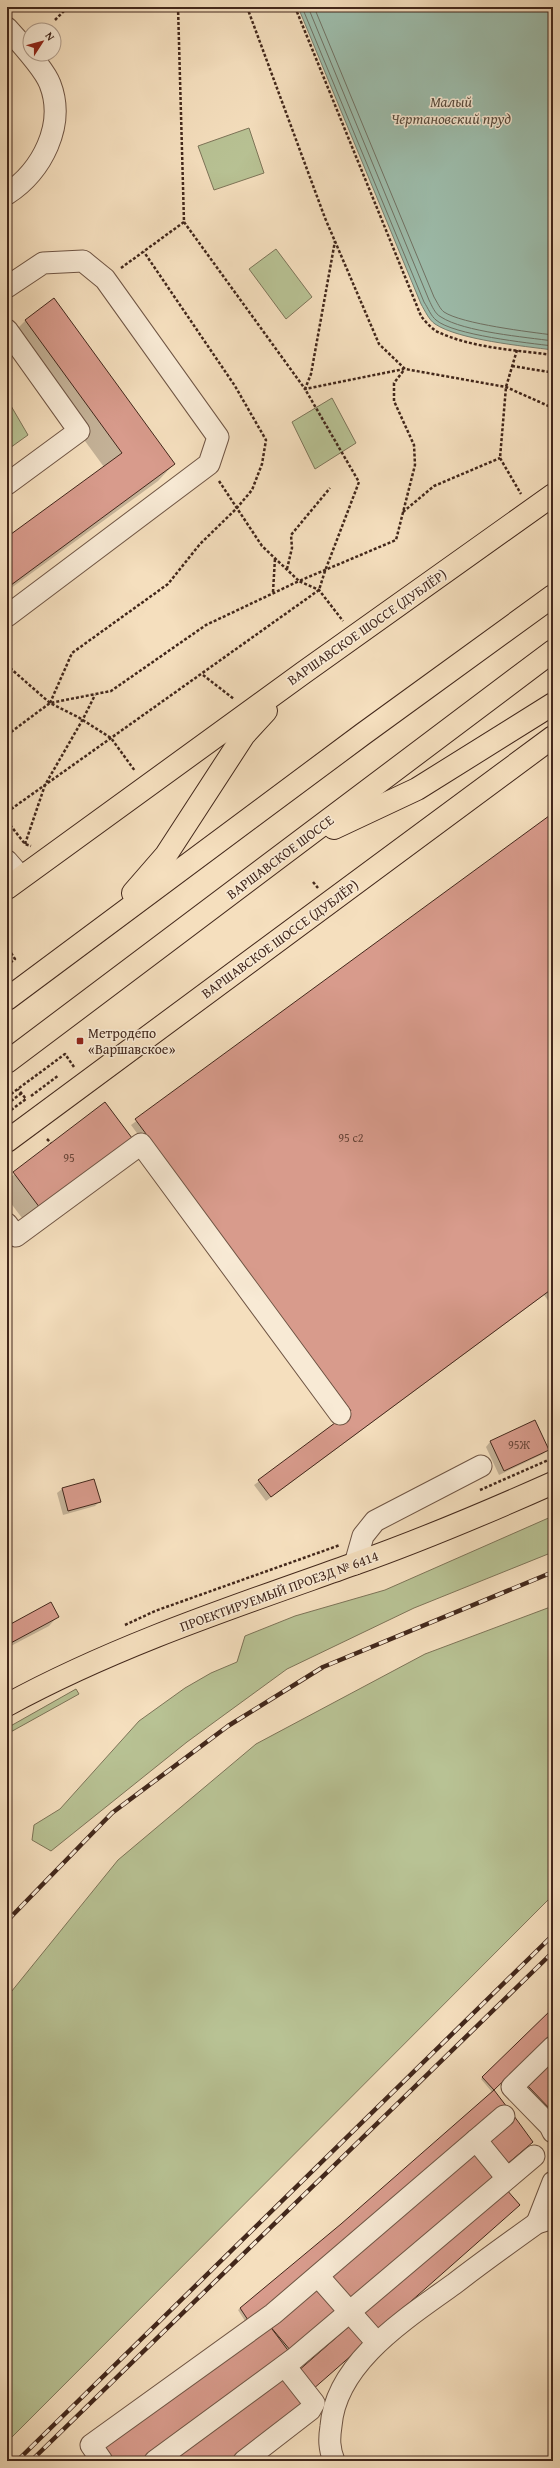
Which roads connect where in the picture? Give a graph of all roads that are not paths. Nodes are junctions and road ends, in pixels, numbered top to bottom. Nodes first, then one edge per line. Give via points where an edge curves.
1 (7, 28) edge
2 (7, 194) edge
3 (7, 287) edge
4 (7, 330) edge
5 (7, 484) edge
6 (553, 495) edge
7 (553, 596) edge
8 (7, 616) edge
9 (553, 651) edge
10 (303, 673) junction
11 (553, 704) edge
12 (553, 737) edge
13 (293, 847) junction
14 (12, 876) edge
15 (106, 924) junction
16 (7, 999) edge
17 (7, 1062) edge
18 (7, 1141) edge
19 (7, 1224) edge
20 (340, 1414) dead end
21 (480, 1466) dead end
22 (553, 1483) edge
23 (356, 1564) junction
24 (7, 1705) edge
25 (553, 2047) edge
26 (504, 2116) dead end
27 (552, 2128) edge
28 (476, 2140) junction
29 (534, 2156) dead end
30 (507, 2178) junction
31 (553, 2182) edge
32 (545, 2220) edge
33 (318, 2276) junction
34 (349, 2312) junction
35 (371, 2336) dead end
36 (285, 2366) junction
37 (102, 2461) edge
38 (155, 2461) edge
39 (244, 2461) edge
40 (334, 2461) edge

1 - 2 lane via 50,83 57,117 42,160
3 - 8 lane via 43,263 83,261 105,279 218,438 209,464
4 - 5 lane via 79,431
6 - 10 main road, ВАРШАВСКОЕ ШОССЕ (ДУБЛЁР)
7 - 15 main road
9 - 13 main road, ВАРШАВСКОЕ ШОССЕ
10 - 14 main road, ВАРШАВСКОЕ ШОССЕ (ДУБЛЁР)
10 - 15 main road via 244,735 166,855
11 - 13 main road via 418,789
12 - 18 main road, ВАРШАВСКОЕ ШОССЕ (ДУБЛЁР)
13 - 17 main road, ВАРШАВСКОЕ ШОССЕ
15 - 16 main road
19 - 20 lane via 16,1236 141,1144
21 - 23 lane via 375,1521 363,1536
22 - 23 main road, ПРОЕКТИРУЕМЫЙ ПРОЕЗД № 6414 via 479,1516
23 - 24 main road, ПРОЕКТИРУЕМЫЙ ПРОЕЗД № 6414 via 230,1606 121,1651
25 - 27 lane via 512,2087
26 - 28 lane
28 - 30 lane
28 - 33 lane
29 - 30 lane
30 - 34 lane
31 - 32 lane
32 - 40 lane via 392,2328 364,2358 343,2385 332,2412 329,2448
33 - 34 lane
33 - 37 lane via 273,2314 91,2445
34 - 35 lane
34 - 36 lane
36 - 38 lane
36 - 39 lane via 314,2403 310,2410

